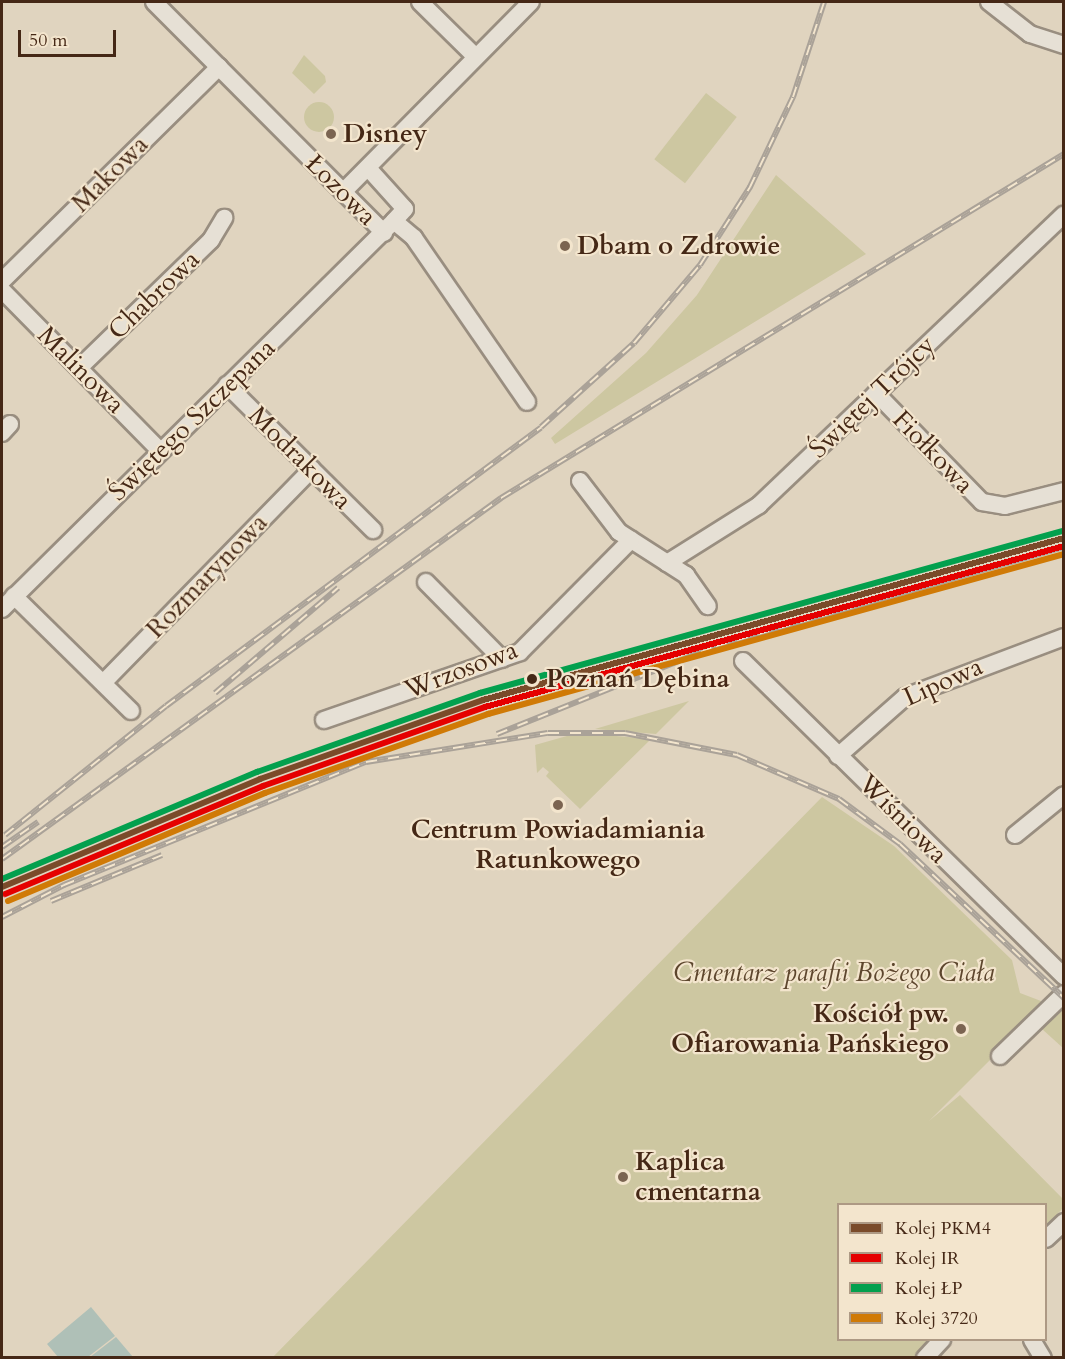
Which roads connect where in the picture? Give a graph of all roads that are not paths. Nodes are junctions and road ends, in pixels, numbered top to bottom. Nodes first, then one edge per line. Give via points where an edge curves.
1 (154, 2) edge
2 (420, 2) edge
3 (531, 2) edge
4 (989, 2) edge
5 (1064, 45) edge
6 (476, 57) junction
7 (219, 67) junction
8 (368, 168) junction
9 (343, 192) junction
10 (1064, 215) edge
11 (224, 218) dead end
12 (389, 227) junction
13 (2, 281) edge
14 (2, 290) edge
15 (79, 368) junction
16 (227, 385) junction
17 (876, 393) junction
18 (527, 402) dead end
19 (160, 451) junction
20 (312, 469) junction
21 (580, 481) dead end
22 (1064, 491) edge
23 (373, 530) dead end
24 (631, 540) junction
25 (667, 563) junction
26 (426, 582) dead end
27 (14, 596) junction
28 (708, 606) dead end
29 (2, 609) edge
30 (1064, 637) edge
31 (502, 658) junction
32 (743, 661) dead end
33 (103, 683) junction
34 (131, 711) dead end
35 (324, 720) dead end
36 (838, 756) junction
37 (1064, 795) edge
38 (1015, 835) dead end
39 (1064, 976) edge
40 (1064, 994) edge
41 (1000, 1056) dead end
42 (1064, 1222) edge
43 (1047, 1238) edge
44 (941, 1341) edge
45 (1033, 1341) edge
46 (925, 1358) edge
47 (1043, 1358) edge

1 - 7 street, Łozowa
2 - 6 street
3 - 6 street
4 - 5 street via 1030,34
6 - 8 street
7 - 9 street, Łozowa
7 - 13 street, Makowa
8 - 9 street
8 - 12 street via 405,209
9 - 12 street, Łozowa
10 - 17 street, Świętej Trójcy
11 - 15 street, Chabrowa via 211,240
12 - 16 street, Świętego Szczepana
12 - 18 street, Łozowa via 414,238
14 - 15 street, Malinowa
15 - 19 street, Malinowa
16 - 19 street, Świętego Szczepana
16 - 20 street, Modrakowa
17 - 22 street, Fiołkowa via 982,502 1005,506
17 - 25 street, Świętej Trójcy via 759,505
19 - 27 street, Świętego Szczepana
20 - 23 street, Modrakowa
20 - 33 street, Rozmarynowa
21 - 24 street
24 - 25 street
24 - 31 street, Wrzosowa via 527,647
25 - 28 street via 686,575
26 - 31 street
27 - 29 street, Świętego Szczepana
27 - 33 street
30 - 36 street, Lipowa via 904,697
31 - 35 street, Wrzosowa
32 - 36 street, Wiśniowa
33 - 34 street
36 - 39 street, Wiśniowa
37 - 38 street
40 - 41 street
42 - 43 street
44 - 46 street
45 - 47 street

